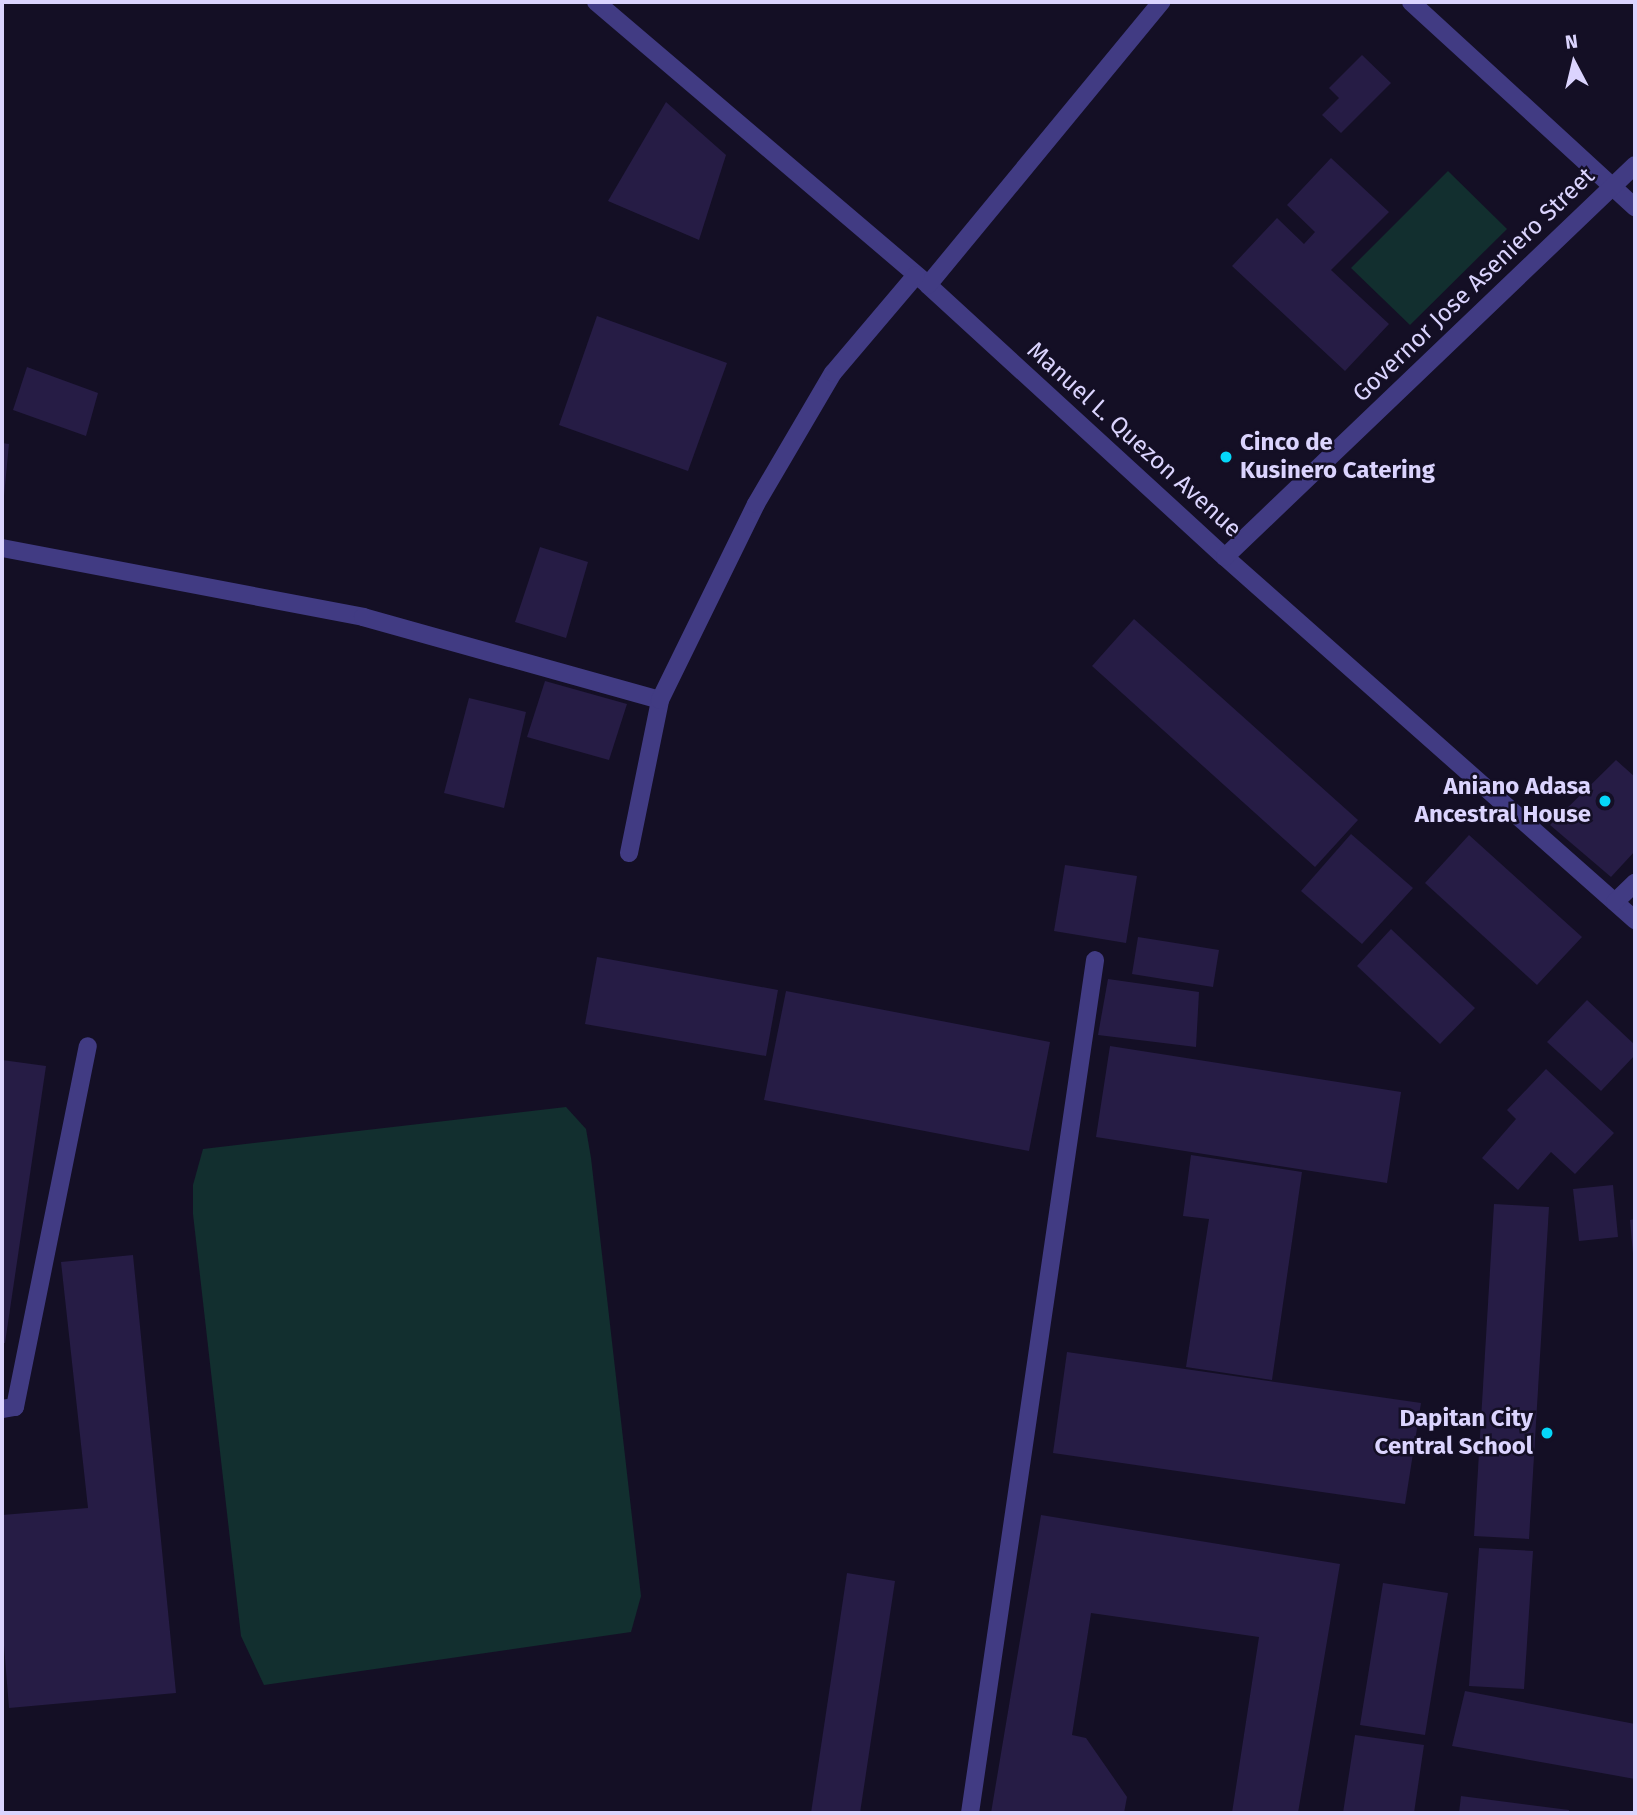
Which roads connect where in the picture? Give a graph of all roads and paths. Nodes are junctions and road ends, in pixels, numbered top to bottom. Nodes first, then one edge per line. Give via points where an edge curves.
1 (596, 2) edge
2 (1161, 2) edge
3 (1411, 2) edge
4 (1635, 165) edge
5 (1614, 185) junction
6 (1635, 207) edge
7 (922, 280) junction
8 (2, 548) edge
9 (1226, 557) junction
10 (660, 700) junction
11 (629, 853) dead end
12 (1635, 883) edge
13 (1615, 902) junction
14 (1635, 920) edge
15 (1095, 960) dead end
16 (88, 1046) dead end
17 (2, 1409) edge
18 (970, 1813) edge

1 - 7 street, Manuel L. Quezon Avenue
2 - 7 street
3 - 5 street
4 - 5 street, Governor Jose Aseniero Street
5 - 6 street
5 - 9 street, Governor Jose Aseniero Street
7 - 9 street, Manuel L. Quezon Avenue
7 - 10 street via 833,373 756,504
8 - 10 street via 363,617
9 - 13 street, Manuel L. Quezon Avenue
10 - 11 street
12 - 13 street
13 - 14 street, Manuel L. Quezon Avenue
15 - 18 street
16 - 17 street via 15,1408

